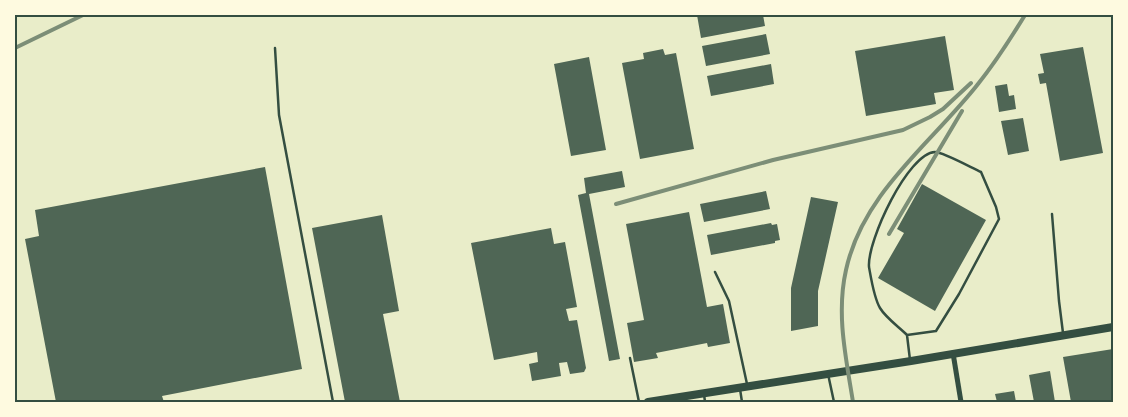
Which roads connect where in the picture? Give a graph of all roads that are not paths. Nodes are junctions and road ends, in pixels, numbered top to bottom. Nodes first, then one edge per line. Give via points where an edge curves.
1 (274, 48) dead end
2 (1052, 214) dead end
3 (714, 272) dead end
4 (1113, 327) edge
5 (907, 335) junction
6 (1063, 335) junction
7 (953, 353) junction
8 (630, 358) dead end
9 (911, 361) junction
10 (828, 373) junction
11 (744, 387) junction
12 (704, 393) junction
13 (333, 402) edge
14 (639, 402) edge
15 (648, 402) edge
16 (706, 402) edge
17 (742, 402) edge
18 (834, 402) edge
19 (961, 402) edge

1 - 13 lane via 279,114
2 - 6 lane
3 - 11 lane via 729,302
4 - 6 main road
5 - 5 lane via 936,331 960,294 999,219 981,172 936,152 926,154 920,160 886,207 874,237 869,264 880,308
5 - 9 lane
6 - 7 main road
7 - 9 main road
7 - 19 street
8 - 14 lane
9 - 10 main road
10 - 11 main road
10 - 18 lane
11 - 12 main road
11 - 17 lane
12 - 15 main road
12 - 16 lane

